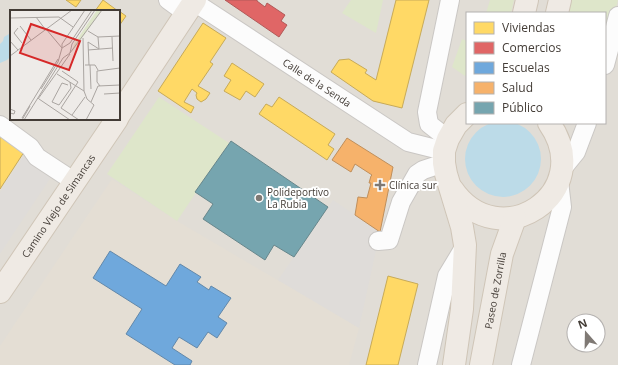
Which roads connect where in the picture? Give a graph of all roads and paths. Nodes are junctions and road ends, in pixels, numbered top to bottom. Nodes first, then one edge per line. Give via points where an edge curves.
1 (168, 0) edge
2 (450, 0) edge
3 (527, 0) edge
4 (560, 0) edge
5 (192, 5) edge
6 (524, 12) edge
7 (557, 12) edge
8 (618, 16) edge
9 (606, 61) edge
10 (120, 113) edge
11 (466, 115) edge
12 (116, 120) edge
13 (550, 124) edge
14 (587, 124) edge
15 (0, 125) edge
16 (445, 151) junction
17 (561, 175) junction
18 (75, 182) junction
19 (451, 187) junction
20 (516, 218) junction
21 (378, 241) dead end
22 (465, 245) junction
23 (0, 292) edge
24 (427, 365) edge
25 (454, 365) edge
26 (481, 365) edge
27 (521, 365) edge

1 - 5 street, Calle de la Senda
2 - 16 street via 427,112 429,124
3 - 6 main road
4 - 7 main road
5 - 10 main road
5 - 16 street, Calle de la Senda via 408,142
8 - 9 street
11 - 16 main road via 456,125
12 - 18 main road, Camino Viejo de Simancas
13 - 17 main road via 557,134 562,152
14 - 17 street via 576,152
15 - 18 street via 30,147 37,157
16 - 19 main road via 446,174
16 - 21 street via 417,174 401,202 389,240
17 - 20 main road via 554,191 543,203
17 - 27 street via 562,207
18 - 23 main road, Camino Viejo de Simancas
19 - 20 main road via 459,199 483,216 499,219
19 - 22 main road
20 - 26 main road, Paseo de Zorrilla via 502,254
22 - 24 street via 447,276
22 - 25 main road via 462,309

